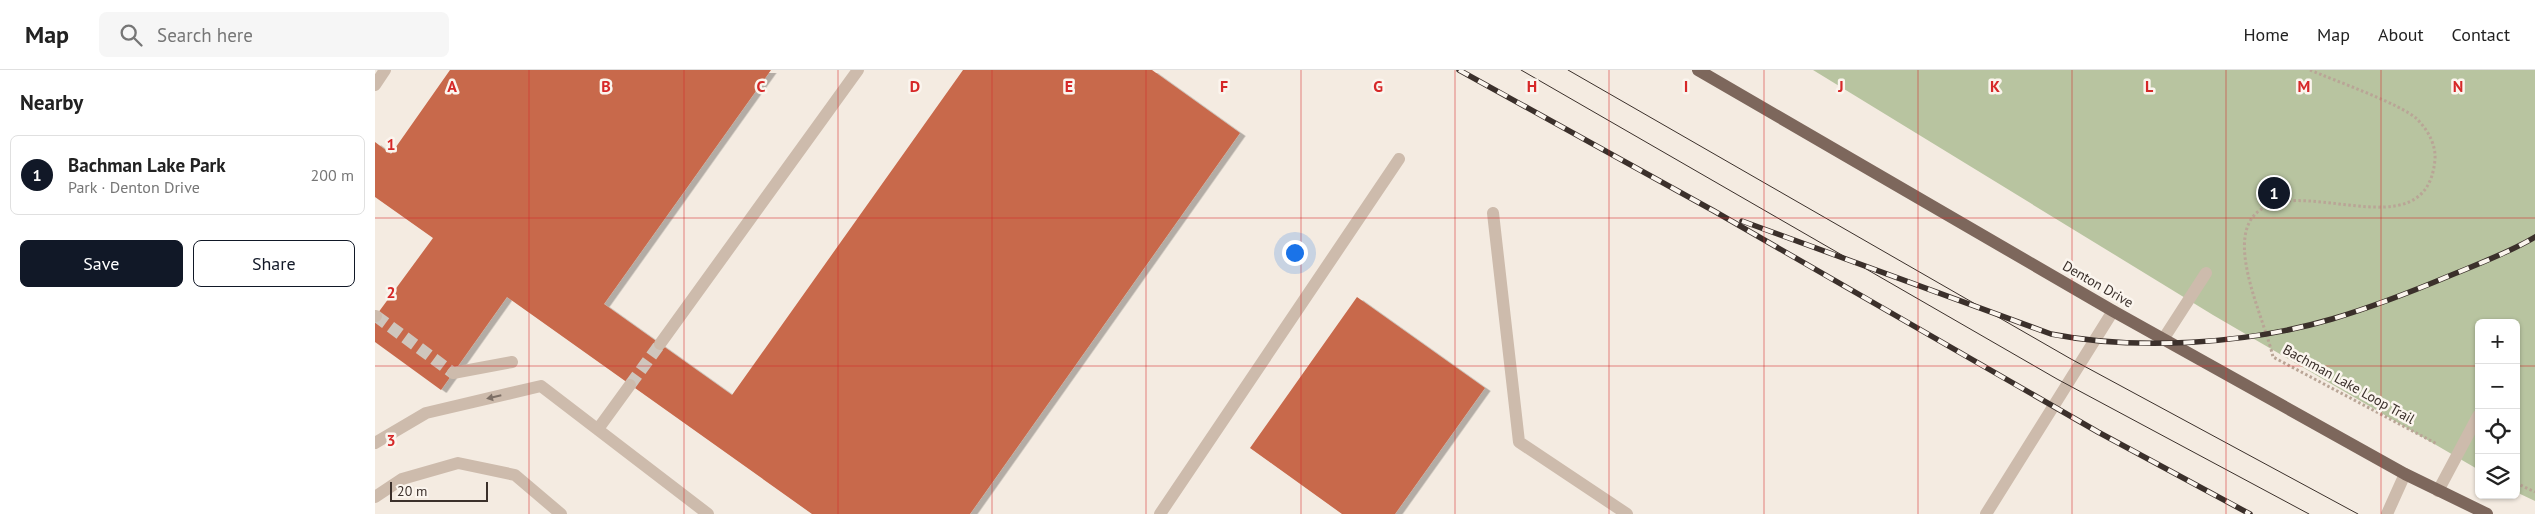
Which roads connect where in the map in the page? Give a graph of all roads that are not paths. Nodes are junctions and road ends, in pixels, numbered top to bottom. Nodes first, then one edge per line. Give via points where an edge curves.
1 (385, 70) edge
2 (858, 70) edge
3 (1698, 70) edge
4 (375, 85) edge
5 (1399, 159) dead end
6 (1493, 213) dead end
7 (2206, 273) dead end
8 (2113, 311) junction
9 (2164, 338) junction
10 (660, 344) tunnel mouth
11 (512, 362) dead end
12 (453, 372) dead end
13 (630, 385) tunnel mouth
14 (2475, 421) edge
15 (598, 429) junction
16 (375, 443) edge
17 (2405, 474) junction
18 (2438, 491) junction
19 (375, 497) edge
20 (561, 514) edge
21 (708, 514) edge
22 (1160, 514) edge
23 (1627, 514) edge
24 (1986, 514) edge
25 (2387, 514) edge
26 (2487, 514) edge

1 - 4 lane
2 - 10 lane
3 - 8 main road, Denton Drive
5 - 22 lane
6 - 23 lane via 1519,442
7 - 9 lane
8 - 9 main road, Denton Drive
8 - 24 lane
9 - 17 main road, Denton Drive
11 - 12 lane
13 - 15 lane
14 - 18 lane
15 -> 16 lane via 541,386 426,412
15 - 21 lane
17 - 18 main road, Denton Drive
17 - 25 lane
18 - 26 main road, Denton Drive
19 - 20 lane via 402,479 458,463 515,475

